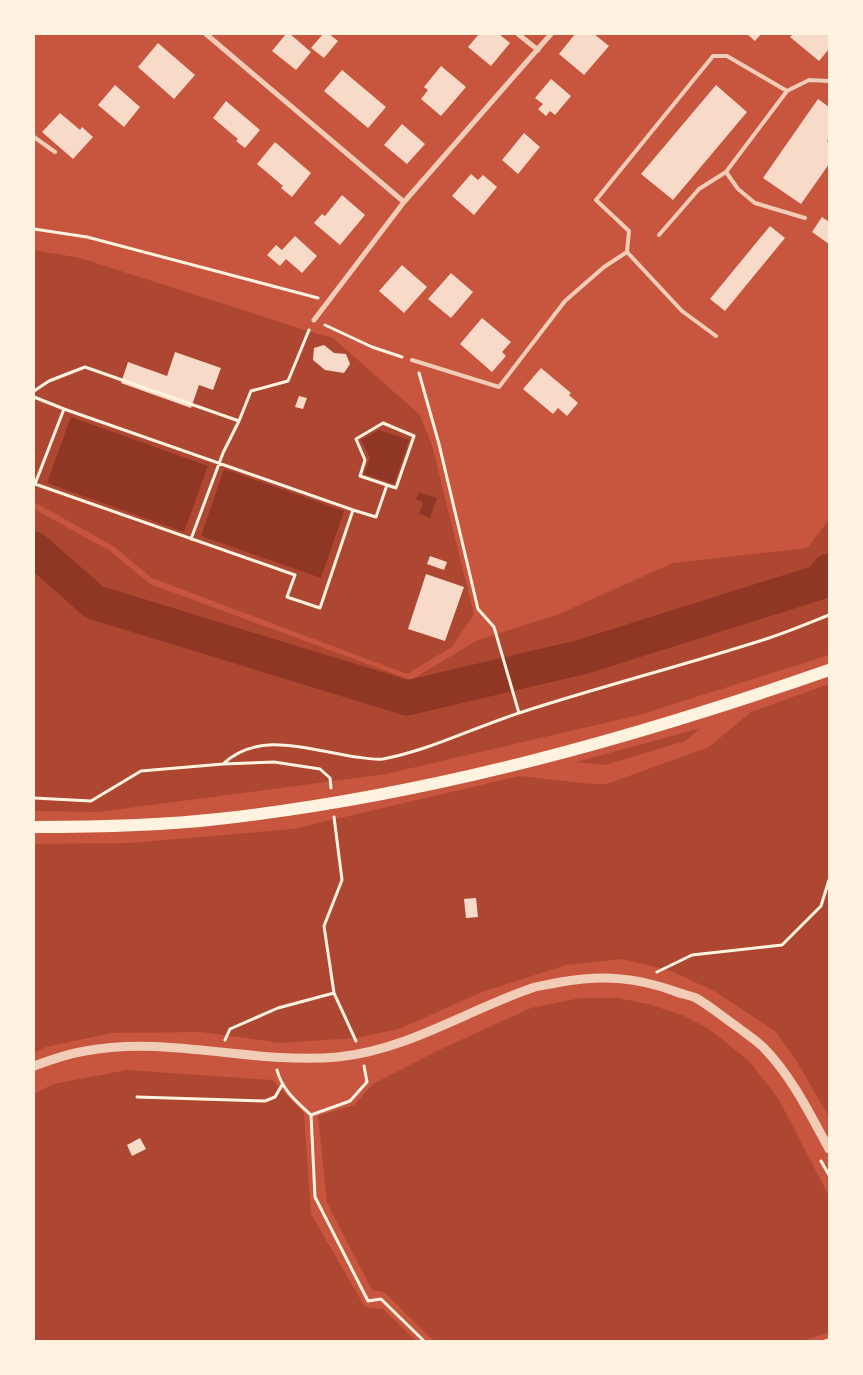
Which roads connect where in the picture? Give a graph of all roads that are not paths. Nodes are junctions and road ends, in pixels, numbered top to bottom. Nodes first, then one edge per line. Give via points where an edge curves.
1 (206, 34) edge
2 (518, 34) edge
3 (551, 34) edge
4 (538, 50) junction
5 (829, 81) edge
6 (787, 91) junction
7 (34, 137) edge
8 (55, 152) dead end
9 (726, 172) junction
10 (404, 202) junction
11 (805, 218) dead end
12 (659, 235) dead end
13 (626, 252) junction
14 (314, 320) road end
15 (716, 336) dead end
16 (412, 360) road end
17 (829, 670) edge
18 (34, 827) edge
19 (34, 1066) edge
20 (829, 1149) edge

1 - 10 street
2 - 4 street
3 - 4 street
4 - 10 street
5 - 6 lane via 809,80
6 - 9 lane
6 - 13 lane via 727,56 713,56 596,200 629,231
7 - 8 lane
9 - 11 lane via 738,190 755,203
9 - 12 lane via 699,188
10 - 14 street
13 - 15 lane via 682,311
13 - 16 lane via 565,301 499,387
17 - 18 main road via 735,703 535,760 356,800 217,819
19 - 20 street via 86,1050 131,1047 279,1058 338,1057 378,1050 413,1038 536,987 580,979 639,980 695,998 764,1047 794,1086

